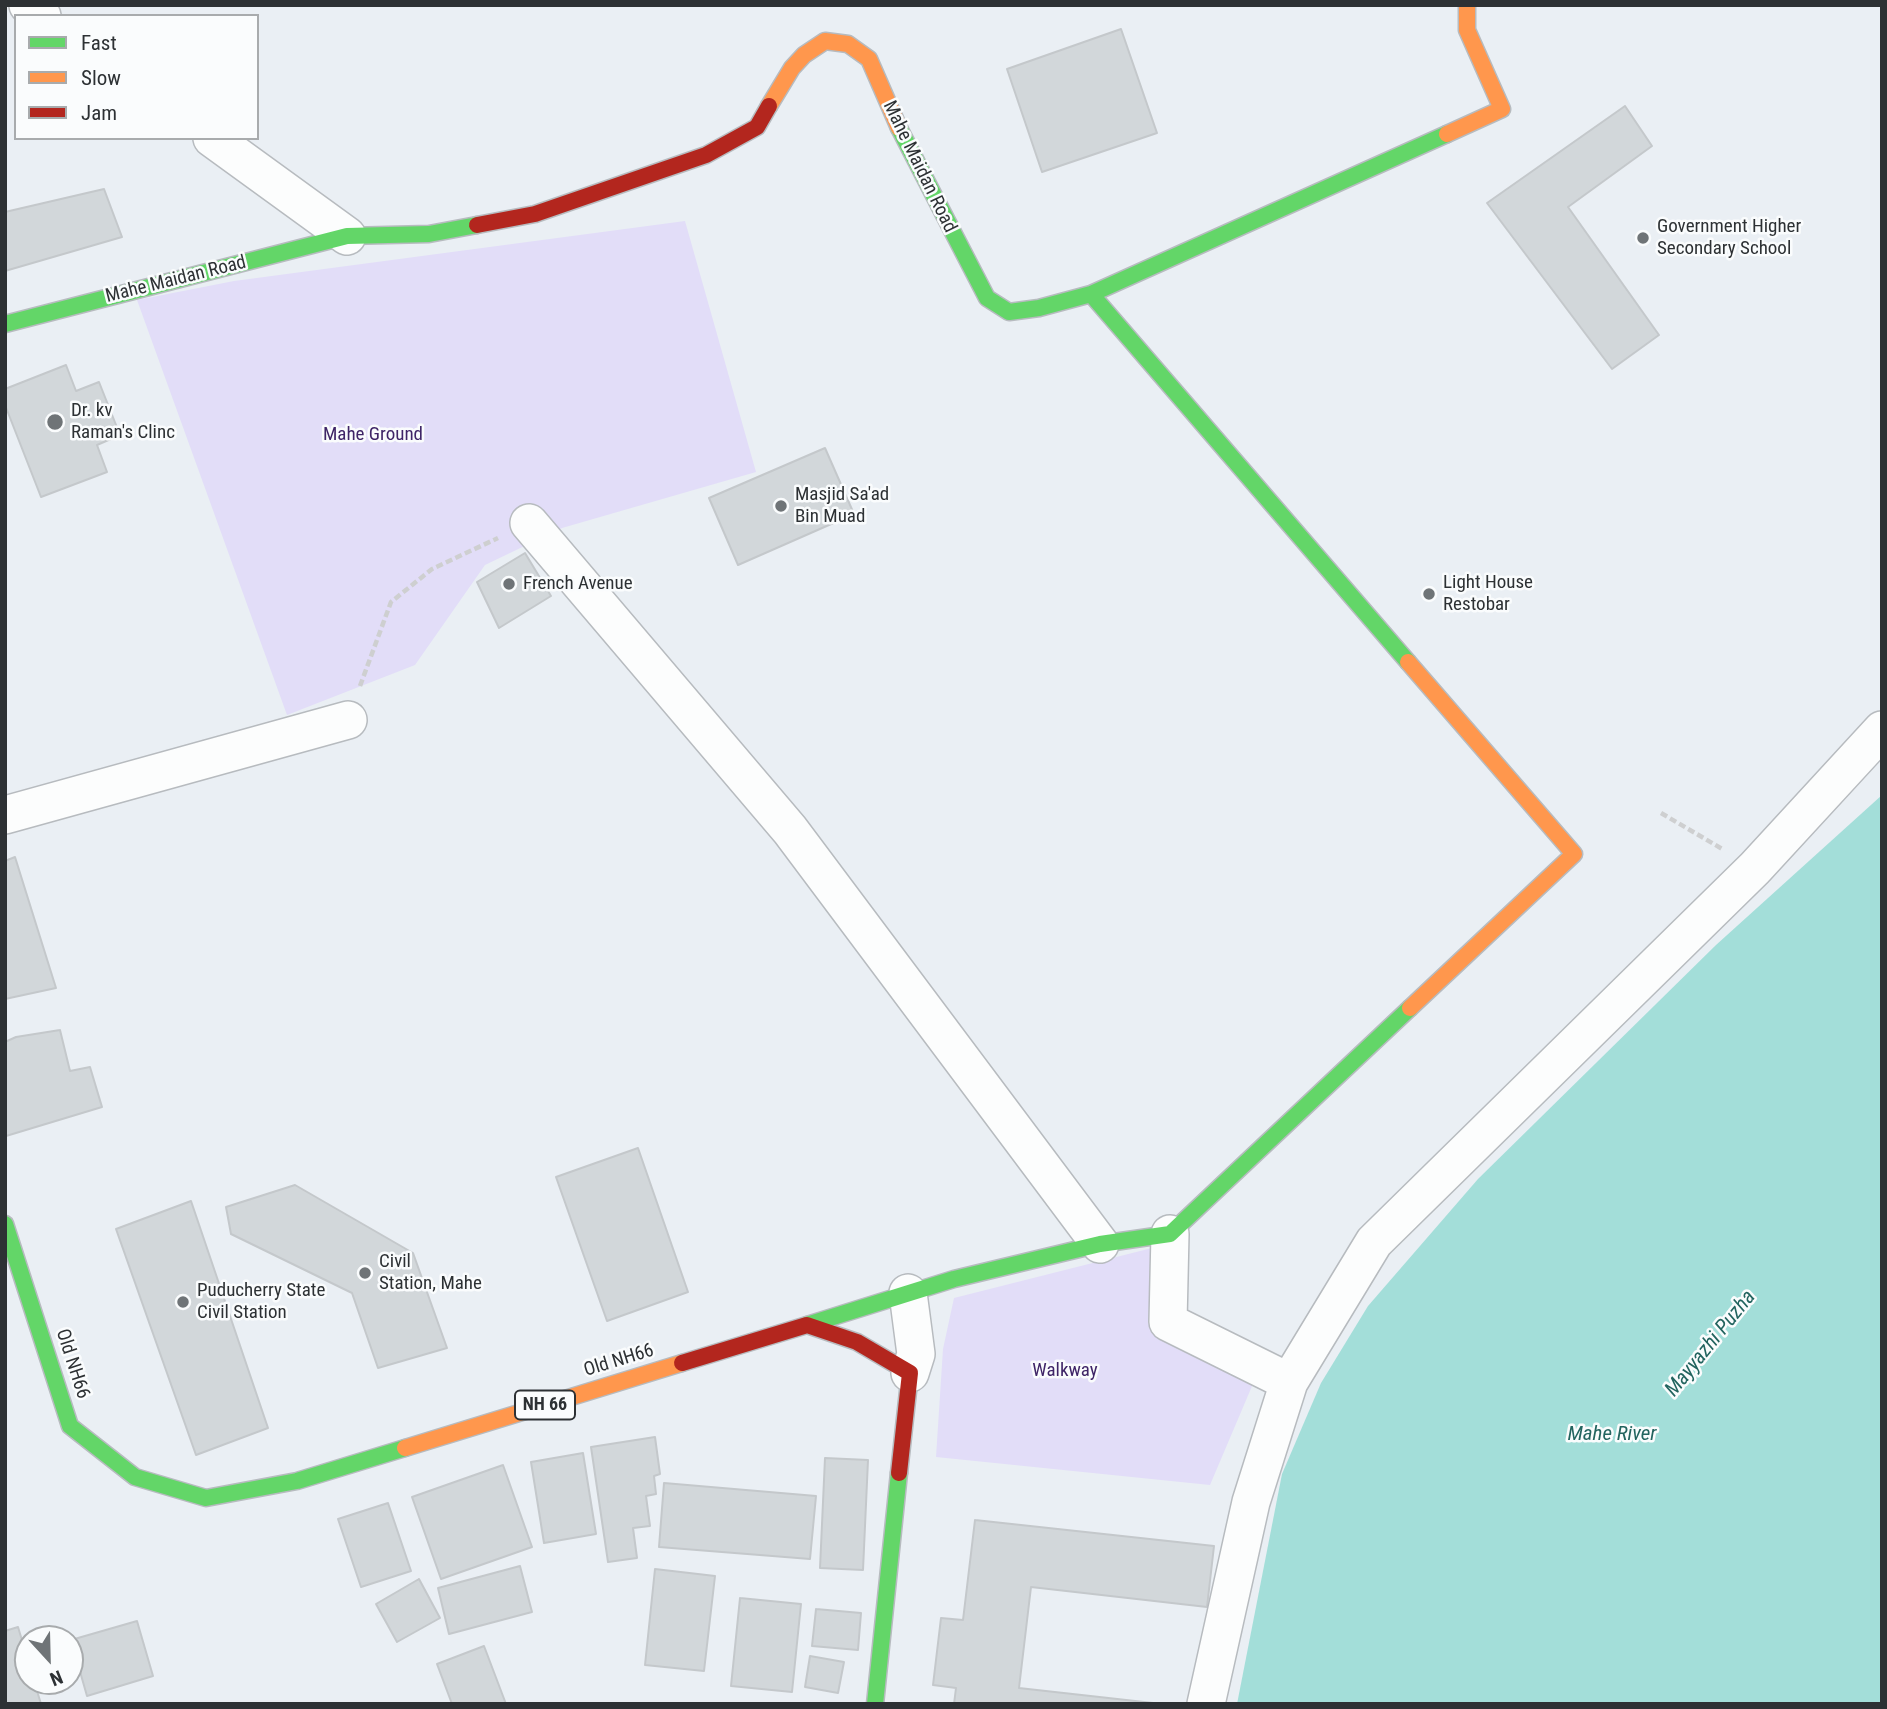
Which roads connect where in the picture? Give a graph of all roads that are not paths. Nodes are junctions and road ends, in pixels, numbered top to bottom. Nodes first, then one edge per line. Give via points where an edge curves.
1 (1467, 5) edge
2 (215, 140) edge
3 (347, 236) junction
4 (1091, 294) junction
5 (5, 324) edge
6 (529, 523) road end
7 (348, 720) road end
8 (1882, 730) edge
9 (5, 815) edge
10 (5, 1224) edge
11 (1170, 1234) junction
12 (1100, 1244) junction
13 (908, 1293) junction
14 (807, 1325) junction
15 (910, 1373) junction
16 (1289, 1382) junction
17 (874, 1704) edge
18 (1206, 1704) edge

1 - 4 street, Mahe Maidan Road via 1467,30 1502,109
2 - 3 street
3 - 4 street, Mahe Maidan Road via 429,234 535,214 706,155 757,127 792,68 825,41 848,44 869,59 910,154 987,298 1009,312
3 - 5 street, Mahe Maidan Road
4 - 11 street via 1574,854
6 - 12 street via 790,830
7 - 9 street
8 - 16 street via 1755,868 1374,1242
10 - 14 street, Old NH66 / NH 66 via 70,1426 135,1477 206,1498 297,1481
11 - 12 street, Old NH66
11 - 16 street via 1168,1322
12 - 13 street, Old NH66
13 - 14 street, Old NH66
13 - 15 street via 916,1354
14 - 15 street via 857,1342
15 - 17 street
16 - 18 street via 1251,1502

